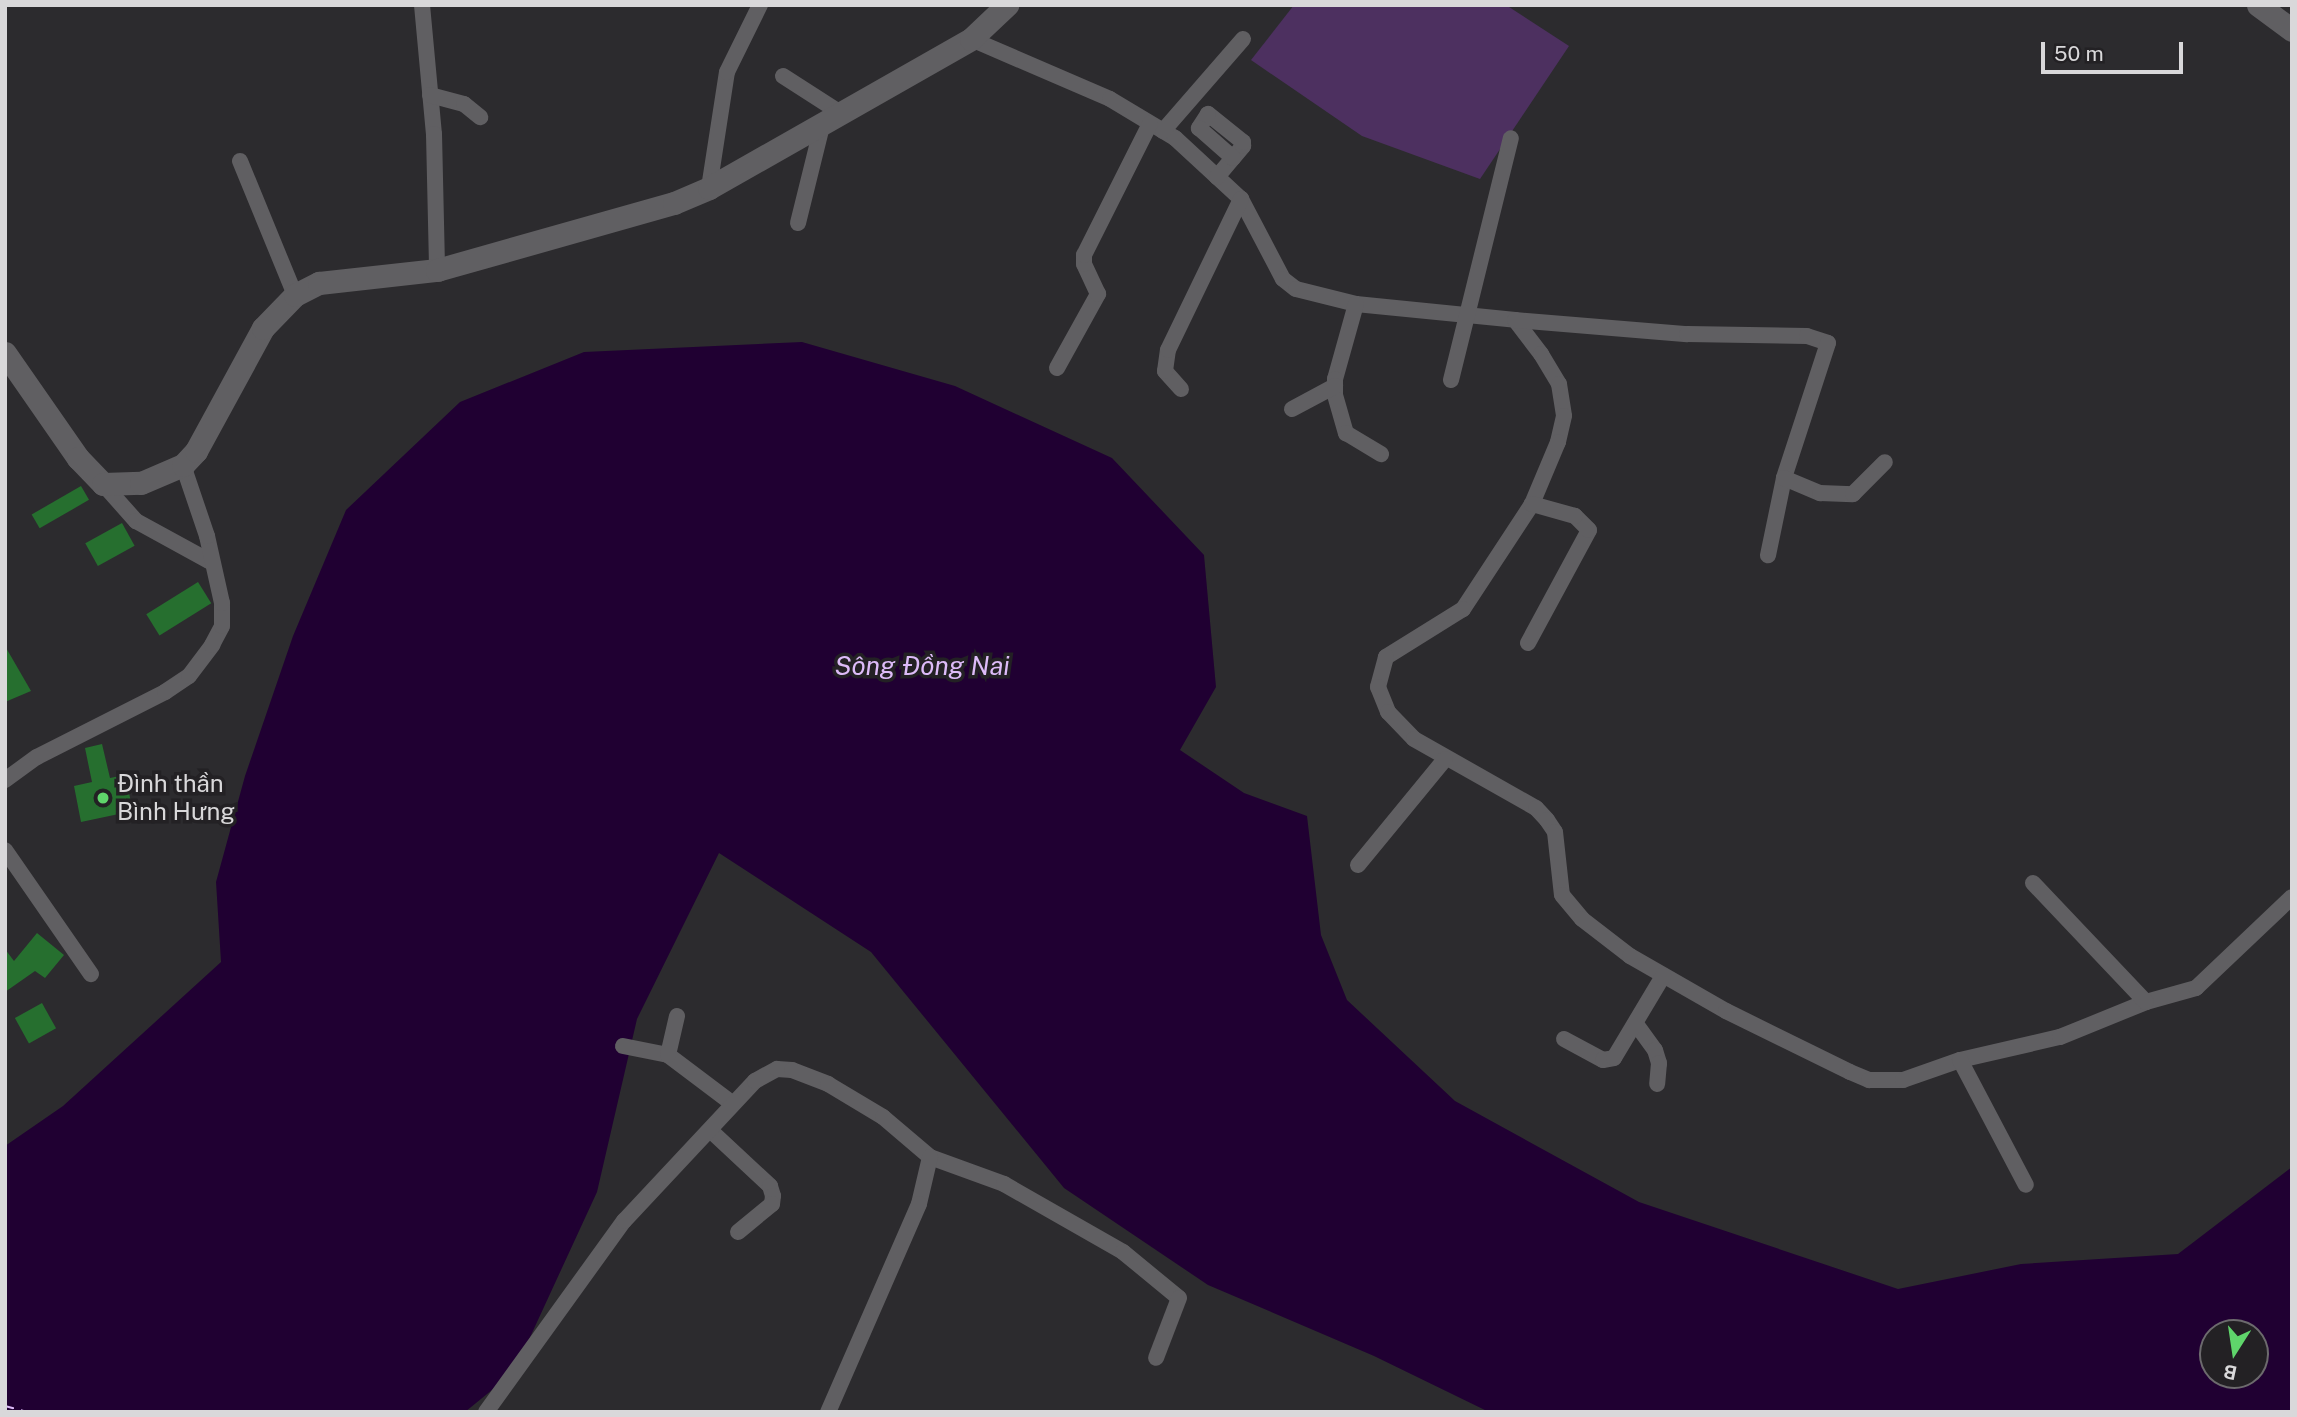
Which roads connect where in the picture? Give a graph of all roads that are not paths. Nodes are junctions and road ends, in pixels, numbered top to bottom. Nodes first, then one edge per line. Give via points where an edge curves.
1 (422, 5) edge
2 (760, 5) edge
3 (1007, 5) edge
4 (2258, 5) edge
5 (2287, 25) edge
6 (971, 38) junction
7 (1243, 39) dead end
8 (783, 76) dead end
9 (430, 95) junction
10 (480, 117) dead end
11 (831, 117) junction
12 (1157, 127) junction
13 (1511, 138) dead end
14 (1233, 159) dead end
15 (240, 161) dead end
16 (1217, 177) junction
17 (709, 188) junction
18 (1241, 199) junction
19 (798, 223) dead end
20 (437, 270) junction
21 (295, 295) junction
22 (1356, 304) junction
23 (1468, 316) junction
24 (1515, 320) junction
25 (5, 353) edge
26 (1057, 368) dead end
27 (1451, 380) dead end
28 (1335, 386) junction
29 (1181, 388) dead end
30 (1292, 409) dead end
31 (1381, 454) dead end
32 (1885, 462) dead end
33 (183, 466) junction
34 (1784, 478) junction
35 (103, 484) junction
36 (1532, 504) junction
37 (1768, 555) dead end
38 (209, 561) junction
39 (1528, 643) dead end
40 (1445, 759) junction
41 (5, 780) edge
42 (5, 850) edge
43 (1358, 865) dead end
44 (2033, 884) dead end
45 (2292, 897) edge
46 (91, 974) dead end
47 (1663, 976) junction
48 (2146, 1002) junction
49 (677, 1016) dead end
50 (1636, 1024) junction
51 (1564, 1039) dead end
52 (623, 1046) dead end
53 (668, 1055) junction
54 (1960, 1060) junction
55 (1657, 1084) dead end
56 (733, 1104) junction
57 (710, 1130) junction
58 (930, 1157) junction
59 (2026, 1185) dead end
60 (738, 1232) dead end
61 (1156, 1358) dead end
62 (486, 1412) edge
63 (828, 1412) edge

1 - 9 street
2 - 17 street via 727,72
3 - 6 street
4 - 5 street
6 - 11 street
6 - 12 street via 1110,99
7 - 12 street
8 - 11 street
9 - 10 street via 464,104
9 - 20 street
11 - 17 street
11 - 19 street
12 - 16 street
12 - 26 street via 1084,255 1098,294
13 - 23 street
14 - 16 street
15 - 21 street
16 - 18 street
17 - 20 street via 674,203
18 - 22 street via 1283,279 1306,294
18 - 29 street via 1168,350 1165,371
20 - 21 street via 319,283
21 - 33 street via 263,328
22 - 23 street
22 - 28 street
23 - 24 street
23 - 27 street
24 - 34 street via 1687,334 1820,338 1828,343 1829,352
24 - 36 street via 1541,354 1564,402 1559,442
25 - 35 street via 78,458
28 - 30 street
28 - 31 street via 1346,433
32 - 34 street via 1853,494 1820,493
33 - 35 street via 141,483
33 - 38 street via 207,536
34 - 37 street
35 - 38 street via 136,520
36 - 39 street via 1575,516 1589,530
36 - 40 street via 1463,608 1431,631 1397,647 1380,672 1380,699 1396,723
38 - 41 street via 222,603 222,626 189,676 37,757
40 - 43 street
40 - 47 street via 1542,814 1555,832 1558,879 1572,909
42 - 46 street
44 - 48 street
45 - 48 street via 2263,920 2209,980 2178,995
47 - 50 street
47 - 54 street via 1869,1080 1914,1078
48 - 54 street via 2060,1037
49 - 53 street
50 - 51 street via 1614,1058 1603,1059
50 - 55 street via 1655,1050
52 - 53 street
53 - 56 street
54 - 59 street
56 - 57 street
56 - 58 street via 768,1073 792,1070 828,1084 883,1117
57 - 60 street via 770,1186 774,1196 772,1204
57 - 62 street via 624,1221
58 - 61 street via 1004,1184 1123,1252 1179,1298
58 - 63 street via 919,1204

